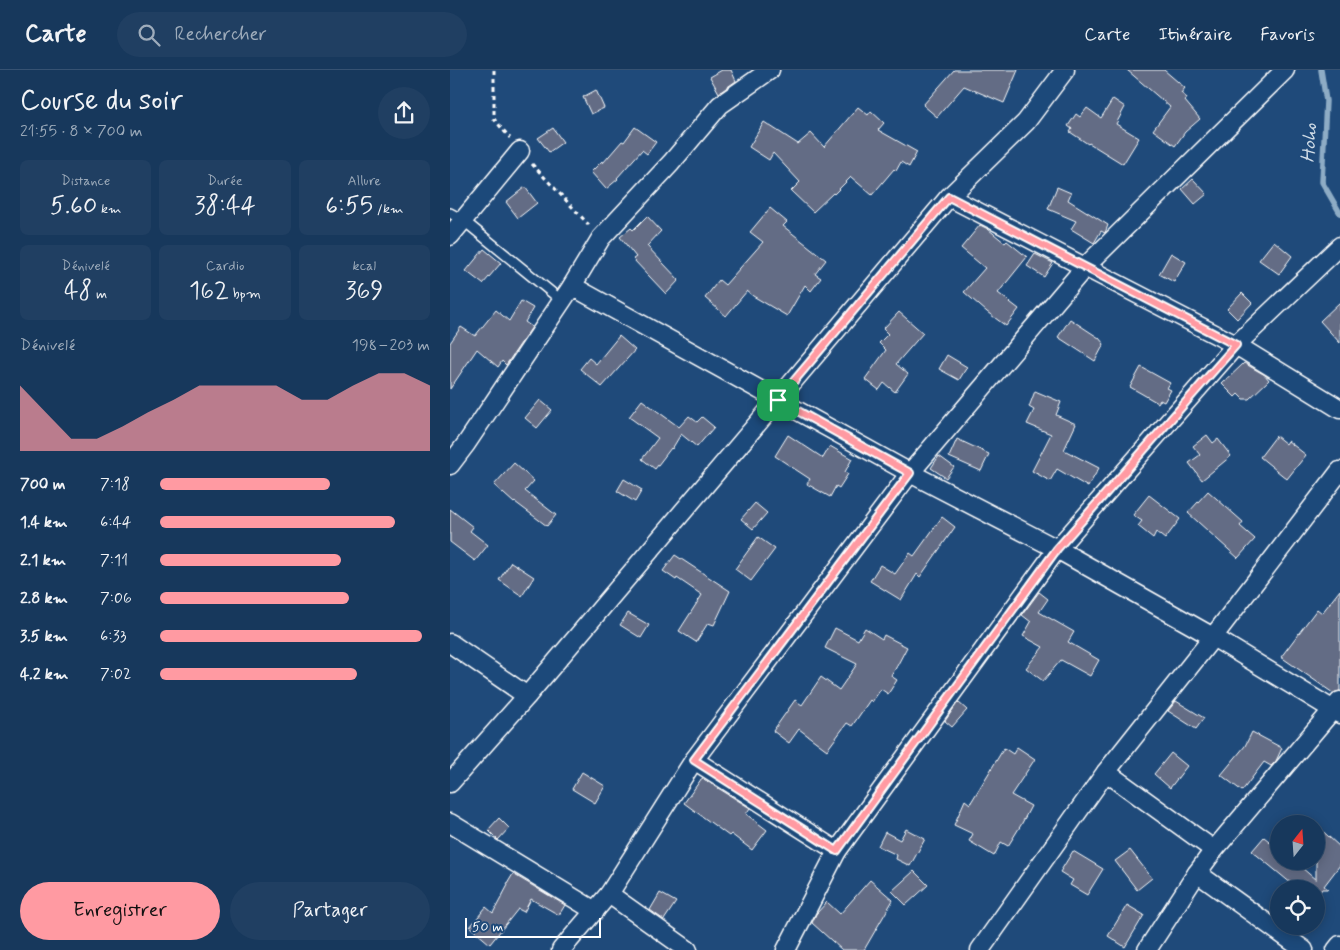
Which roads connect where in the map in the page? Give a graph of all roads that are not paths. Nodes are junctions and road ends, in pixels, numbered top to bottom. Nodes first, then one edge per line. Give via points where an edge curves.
1 (770, 70) edge
2 (1065, 70) edge
3 (1285, 70) edge
4 (520, 151) dead end
5 (949, 197) junction
6 (456, 216) edge
7 (450, 236) edge
8 (1340, 246) edge
9 (1085, 267) junction
10 (572, 286) junction
11 (562, 301) junction
12 (1236, 345) junction
13 (778, 400) junction
14 (1340, 409) edge
15 (450, 464) edge
16 (1340, 472) edge
17 (910, 473) junction
18 (1057, 549) junction
19 (1213, 637) junction
20 (450, 643) edge
21 (527, 696) junction
22 (1337, 708) edge
23 (694, 760) junction
24 (1106, 772) junction
25 (450, 783) edge
26 (450, 823) edge
27 (1214, 850) junction
28 (837, 851) junction
29 (1197, 873) junction
30 (609, 894) junction
31 (595, 912) junction
32 (1340, 945) edge
33 (561, 950) edge
34 (688, 950) edge
35 (786, 950) edge
36 (980, 950) edge
37 (1147, 950) edge
38 (1304, 950) edge
39 (1336, 950) edge

1 - 10 street via 720,105 602,238
2 - 5 street via 1026,122
3 - 9 street
4 - 6 street
5 - 9 street
5 - 13 street
6 - 7 street
6 - 11 lane
8 - 12 street
9 - 12 street
9 - 17 street
10 - 11 street
10 - 13 street
11 - 15 street
12 - 14 street
12 - 18 street
13 - 17 street
13 - 21 street
16 - 19 street
17 - 18 street
17 - 23 street
18 - 19 street
18 - 28 street
19 - 22 street
19 - 24 street
20 - 21 street
21 - 25 street
22 - 27 street
23 - 28 street
23 - 30 street
24 - 27 street
24 - 36 street
26 - 31 street
27 - 29 street
28 - 35 street
29 - 37 street
29 - 38 street
30 - 31 street
30 - 34 street
31 - 33 street
32 - 39 street

